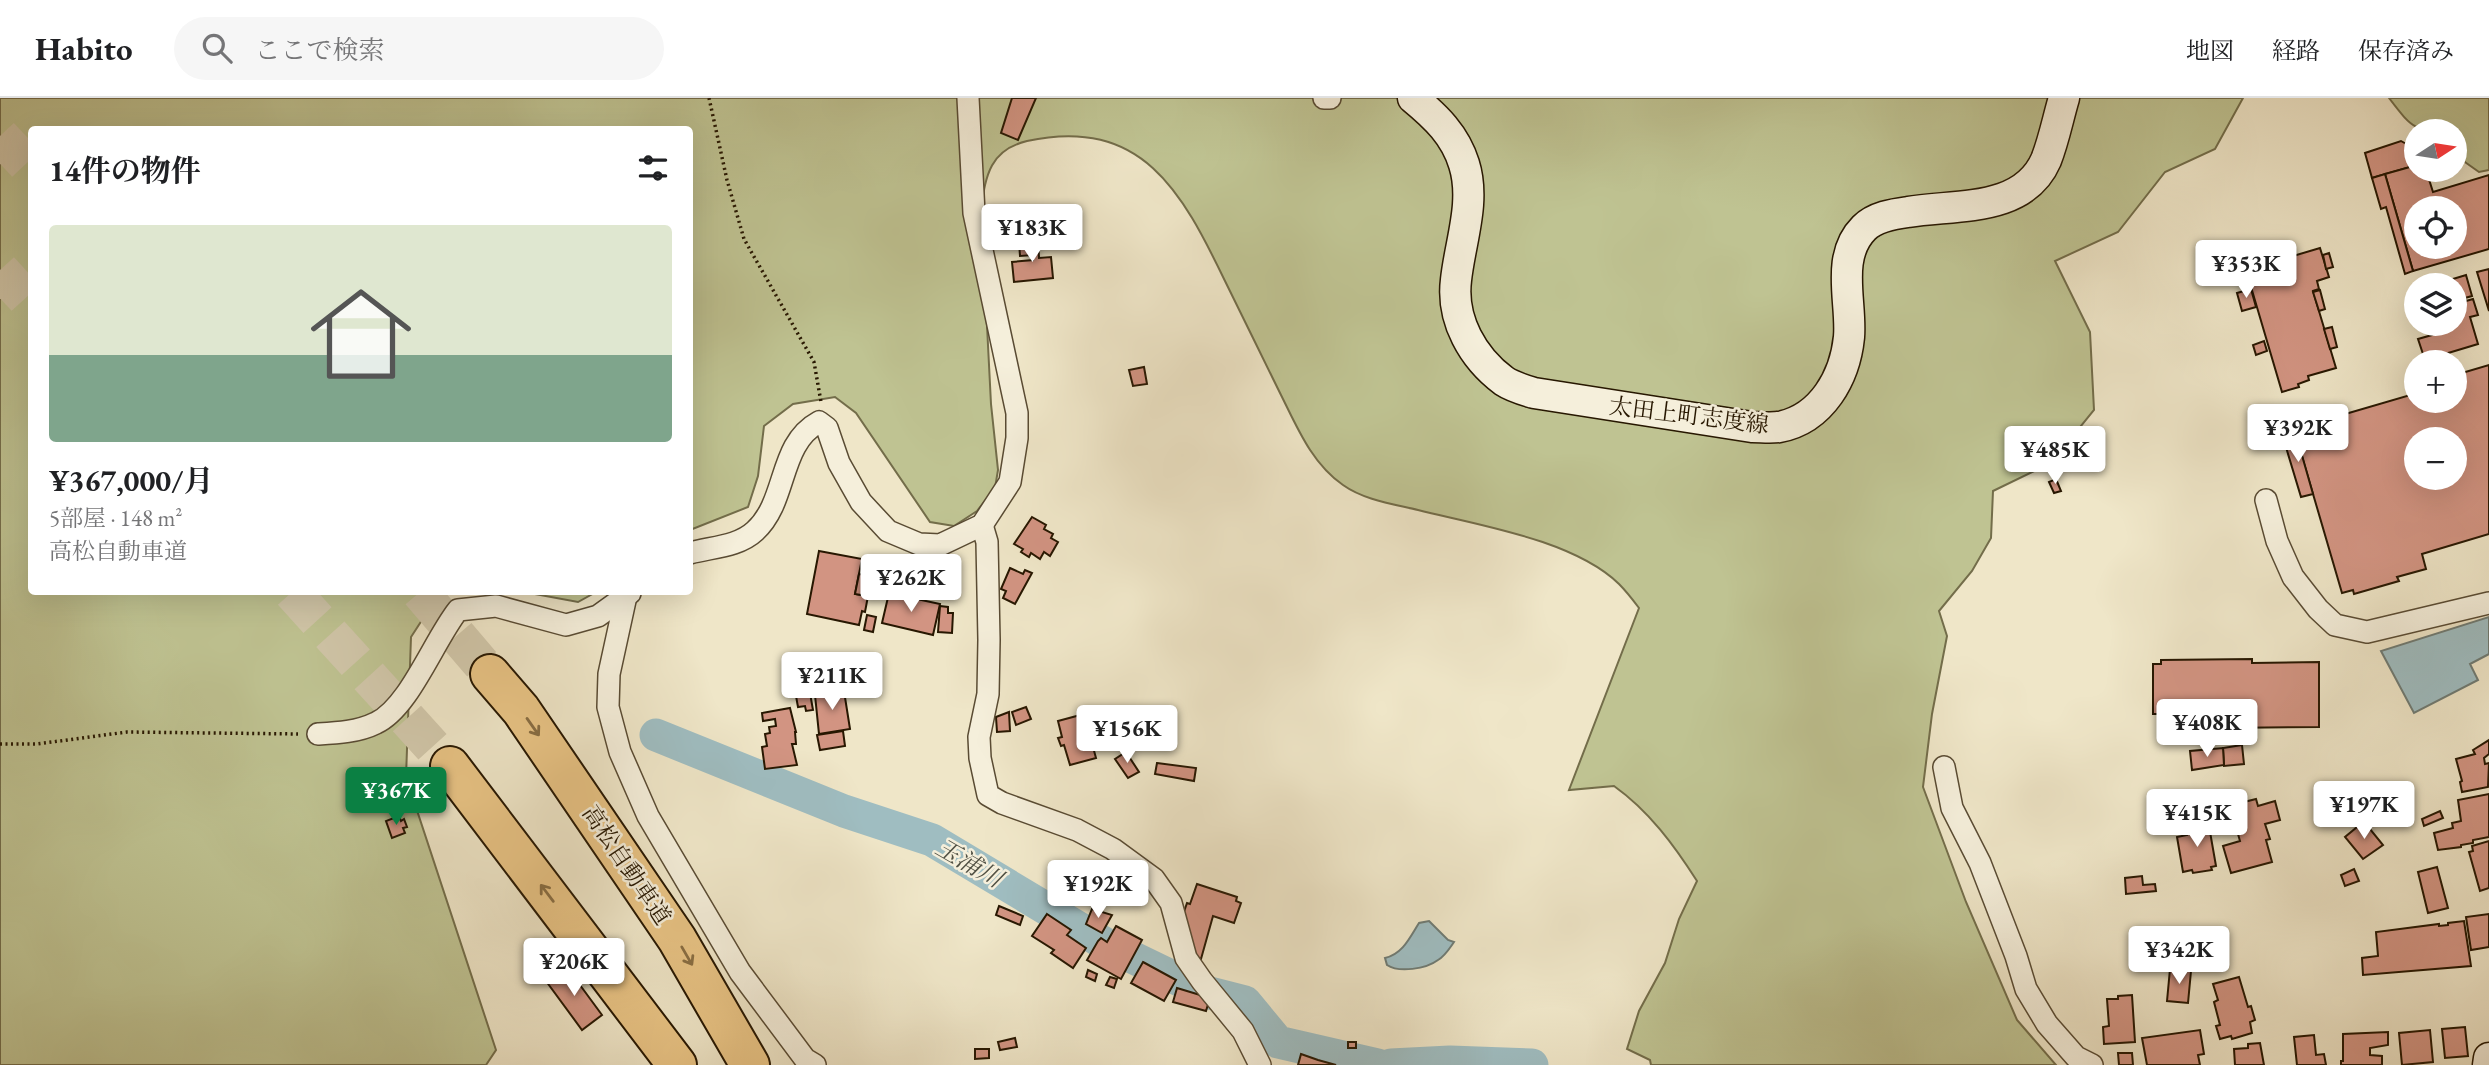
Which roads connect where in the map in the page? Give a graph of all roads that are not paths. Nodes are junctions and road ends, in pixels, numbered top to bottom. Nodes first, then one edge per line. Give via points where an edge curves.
1 (968, 98) edge
2 (1324, 98) edge
3 (1330, 98) edge
4 (1413, 98) edge
5 (2064, 98) edge
6 (2266, 500) dead end
7 (982, 526) junction
8 (693, 552) edge
9 (628, 595) edge
10 (629, 595) edge
11 (2489, 603) edge
12 (490, 674) tunnel mouth
13 (318, 734) road end
14 (450, 766) tunnel mouth
15 (1944, 767) dead end
16 (2489, 1058) edge
17 (677, 1065) edge
18 (750, 1065) edge
19 (815, 1065) edge
20 (1260, 1065) edge
21 (2092, 1065) edge
22 (2488, 1065) edge

1 - 7 street via 975,213 1017,413 1010,482
2 - 3 street
4 - 5 main road, 太田上町志度線 via 1440,121 1465,166 1469,194 1455,283 1467,341 1484,365 1507,383 1534,393 1752,427 1799,421 1815,410 1838,379 1849,335 1846,279 1850,251 1864,228 1886,216 2004,198 2028,184 2045,161
6 - 11 street via 2293,577 2335,625 2367,632
7 - 8 street via 940,545 919,544 888,531 860,502 827,428 819,422 794,446 772,507 755,531 733,544
7 - 20 street via 988,542 988,694 979,737 988,795 1077,830 1113,849 1154,880 1171,903 1186,958 1243,1031
9 - 13 street via 598,616 566,625 496,606 458,610 403,698 384,718 346,732
10 - 19 street via 609,674 608,706 620,752 648,816 740,972 805,1059
12 -> 18 highway, 高松自動車道 via 529,721 670,928
17 -> 14 highway
15 - 21 street via 1952,808 1980,863 2026,989 2047,1024 2076,1057
16 - 22 main road

